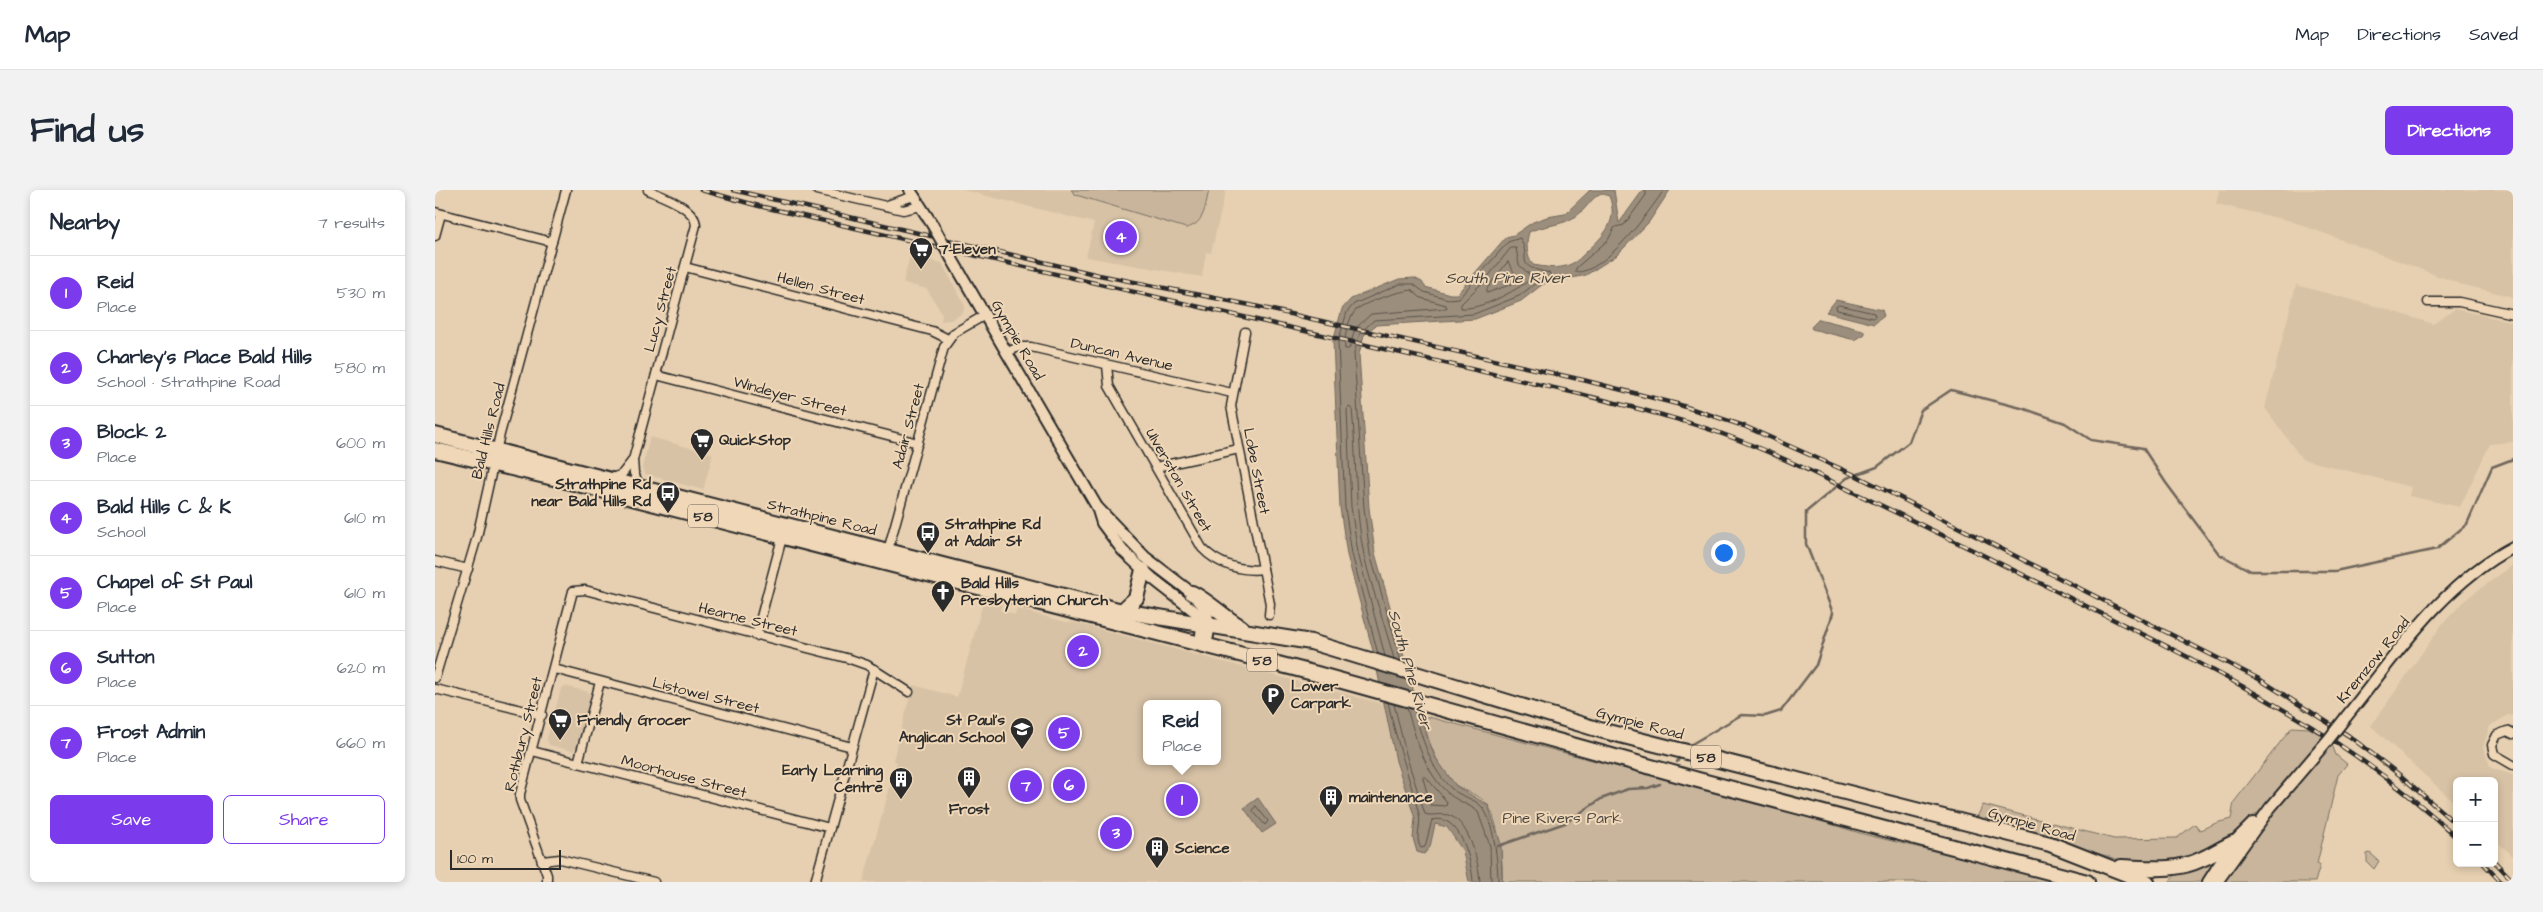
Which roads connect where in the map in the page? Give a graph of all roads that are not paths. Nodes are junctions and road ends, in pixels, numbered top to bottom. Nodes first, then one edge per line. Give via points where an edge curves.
1 (566, 190) edge
2 (648, 190) edge
3 (817, 190) edge
4 (912, 193) edge
5 (887, 205) junction
6 (921, 206) junction
7 (438, 213) edge
8 (435, 236) edge
9 (552, 242) junction
10 (685, 267) junction
11 (2428, 302) dead end
12 (2513, 314) edge
13 (985, 315) junction
14 (1245, 332) dead end
15 (948, 339) junction
16 (1006, 353) junction
17 (1107, 365) junction
18 (656, 375) junction
19 (1232, 393) junction
20 (435, 434) edge
21 (918, 443) junction
22 (1239, 449) junction
23 (435, 450) edge
24 (496, 456) junction
25 (633, 460) junction
26 (1156, 467) junction
27 (610, 480) junction
28 (640, 487) junction
29 (1097, 507) junction
30 (784, 531) junction
31 (2513, 547) edge
32 (887, 557) junction
33 (435, 561) edge
34 (1263, 569) junction
35 (467, 570) junction
36 (1143, 570) junction
37 (573, 590) joint
38 (1192, 593) junction
39 (1122, 611) junction
40 (1269, 615) dead end
41 (1206, 625) junction
42 (1243, 629) junction
43 (756, 636) junction
44 (1203, 645) junction
45 (874, 668) junction
46 (554, 669) junction
47 (435, 678) edge
48 (600, 682) junction
49 (435, 689) edge
50 (909, 692) dead end
51 (542, 715) junction
52 (2513, 734) edge
53 (852, 747) junction
54 (532, 751) junction
55 (579, 763) junction
56 (2513, 765) edge
57 (2270, 808) junction
58 (830, 828) junction
59 (2233, 844) junction
60 (542, 861) junction
61 (2108, 866) junction
62 (547, 882) edge
63 (654, 882) edge
64 (815, 882) edge
65 (2087, 882) edge
66 (2147, 882) edge
67 (2207, 882) edge
68 (2217, 882) edge

1 - 9 street, Bald Hills Road
2 - 10 street, Lucy Street via 684,208 695,219
3 - 5 street
4 - 5 street
4 - 6 main road, Gympie Road
5 - 6 street via 907,210
6 - 13 main road, Gympie Road, bridge
7 - 8 street
7 - 9 street
9 - 24 street, Bald Hills Road
10 - 15 street, Hellen Street via 932,331
10 - 18 street, Lucy Street
11 - 12 street via 2459,302
13 - 15 street
13 - 16 main road, Gympie Road
14 - 19 street, Lobe Street
15 - 21 street, Adair Street
16 - 17 street, Duncan Avenue via 1027,347
16 - 29 main road, Gympie Road
17 - 19 street, Duncan Avenue
17 - 26 street, Ulverston Street via 1109,386
18 - 21 street, Windeyer Street
18 - 25 street, Lucy Street
19 - 22 street, Lobe Street via 1232,414
20 - 24 highway, Strathpine Road / 58
21 - 32 street, Adair Street
22 - 26 street
22 - 34 street, Lobe Street
23 - 24 highway, Strathpine Road / 58
24 - 27 highway, Strathpine Road / 58
24 - 30 highway, Strathpine Road / 58
24 - 35 street, Bald Hills Road
25 - 27 street, Lucy Street via 623,474
25 - 28 street, Lucy Street
26 - 34 street, Ulverston Street via 1206,552 1231,566
27 - 28 highway, Strathpine Road / 58
28 - 30 highway, Strathpine Road / 58
29 - 36 main road, Gympie Road via 1109,534
29 - 38 main road, Gympie Road via 1145,557
30 - 32 highway, Strathpine Road / 58
30 - 43 street
31 - 57 main road, Kremzow Road, bridge via 2476,570 2430,613
32 - 39 highway, Strathpine Road / 58
32 - 44 highway, Strathpine Road / 58
33 - 35 street
34 - 40 street, Lobe Street
35 - 47 street, Bald Hills Road
36 - 39 highway via 1136,598
36 - 41 main road, Gympie Road via 1195,610
37 - 43 street, Hearne Street via 585,590
37 - 46 street, Rothbury Street
38 - 41 main road, Gympie Road via 1207,611
38 - 42 highway
39 - 41 highway, Strathpine Road / 58
41 - 42 highway, Gympie Road / 58
41 - 44 main road
42 - 61 highway, Gympie Road / 58 via 1324,645 1600,730 2041,842
43 - 45 street, Hearne Street via 850,658
44 - 65 highway, 58
45 - 50 street, Hearne Street
45 - 53 street
46 - 48 street, Listowel Street
46 - 51 street, Rothbury Street
48 - 53 street, Listowel Street
48 - 55 street
49 - 51 street
51 - 54 street, Rothbury Street
52 - 56 street via 2507,731 2497,735 2492,745 2494,754
53 - 58 street
54 - 55 street, Moorhouse Street
54 - 60 street, Rothbury Street via 520,800
55 - 58 street, Moorhouse Street
57 - 59 main road, Kremzow Road
57 - 68 main road, Kremzow Road
58 - 64 street
59 - 61 highway via 2200,860 2173,868 2145,870
59 - 67 main road, Kremzow Road
60 - 62 street, Rothbury Street
60 - 63 street via 560,859
61 - 66 highway, Gympie Road / 58

